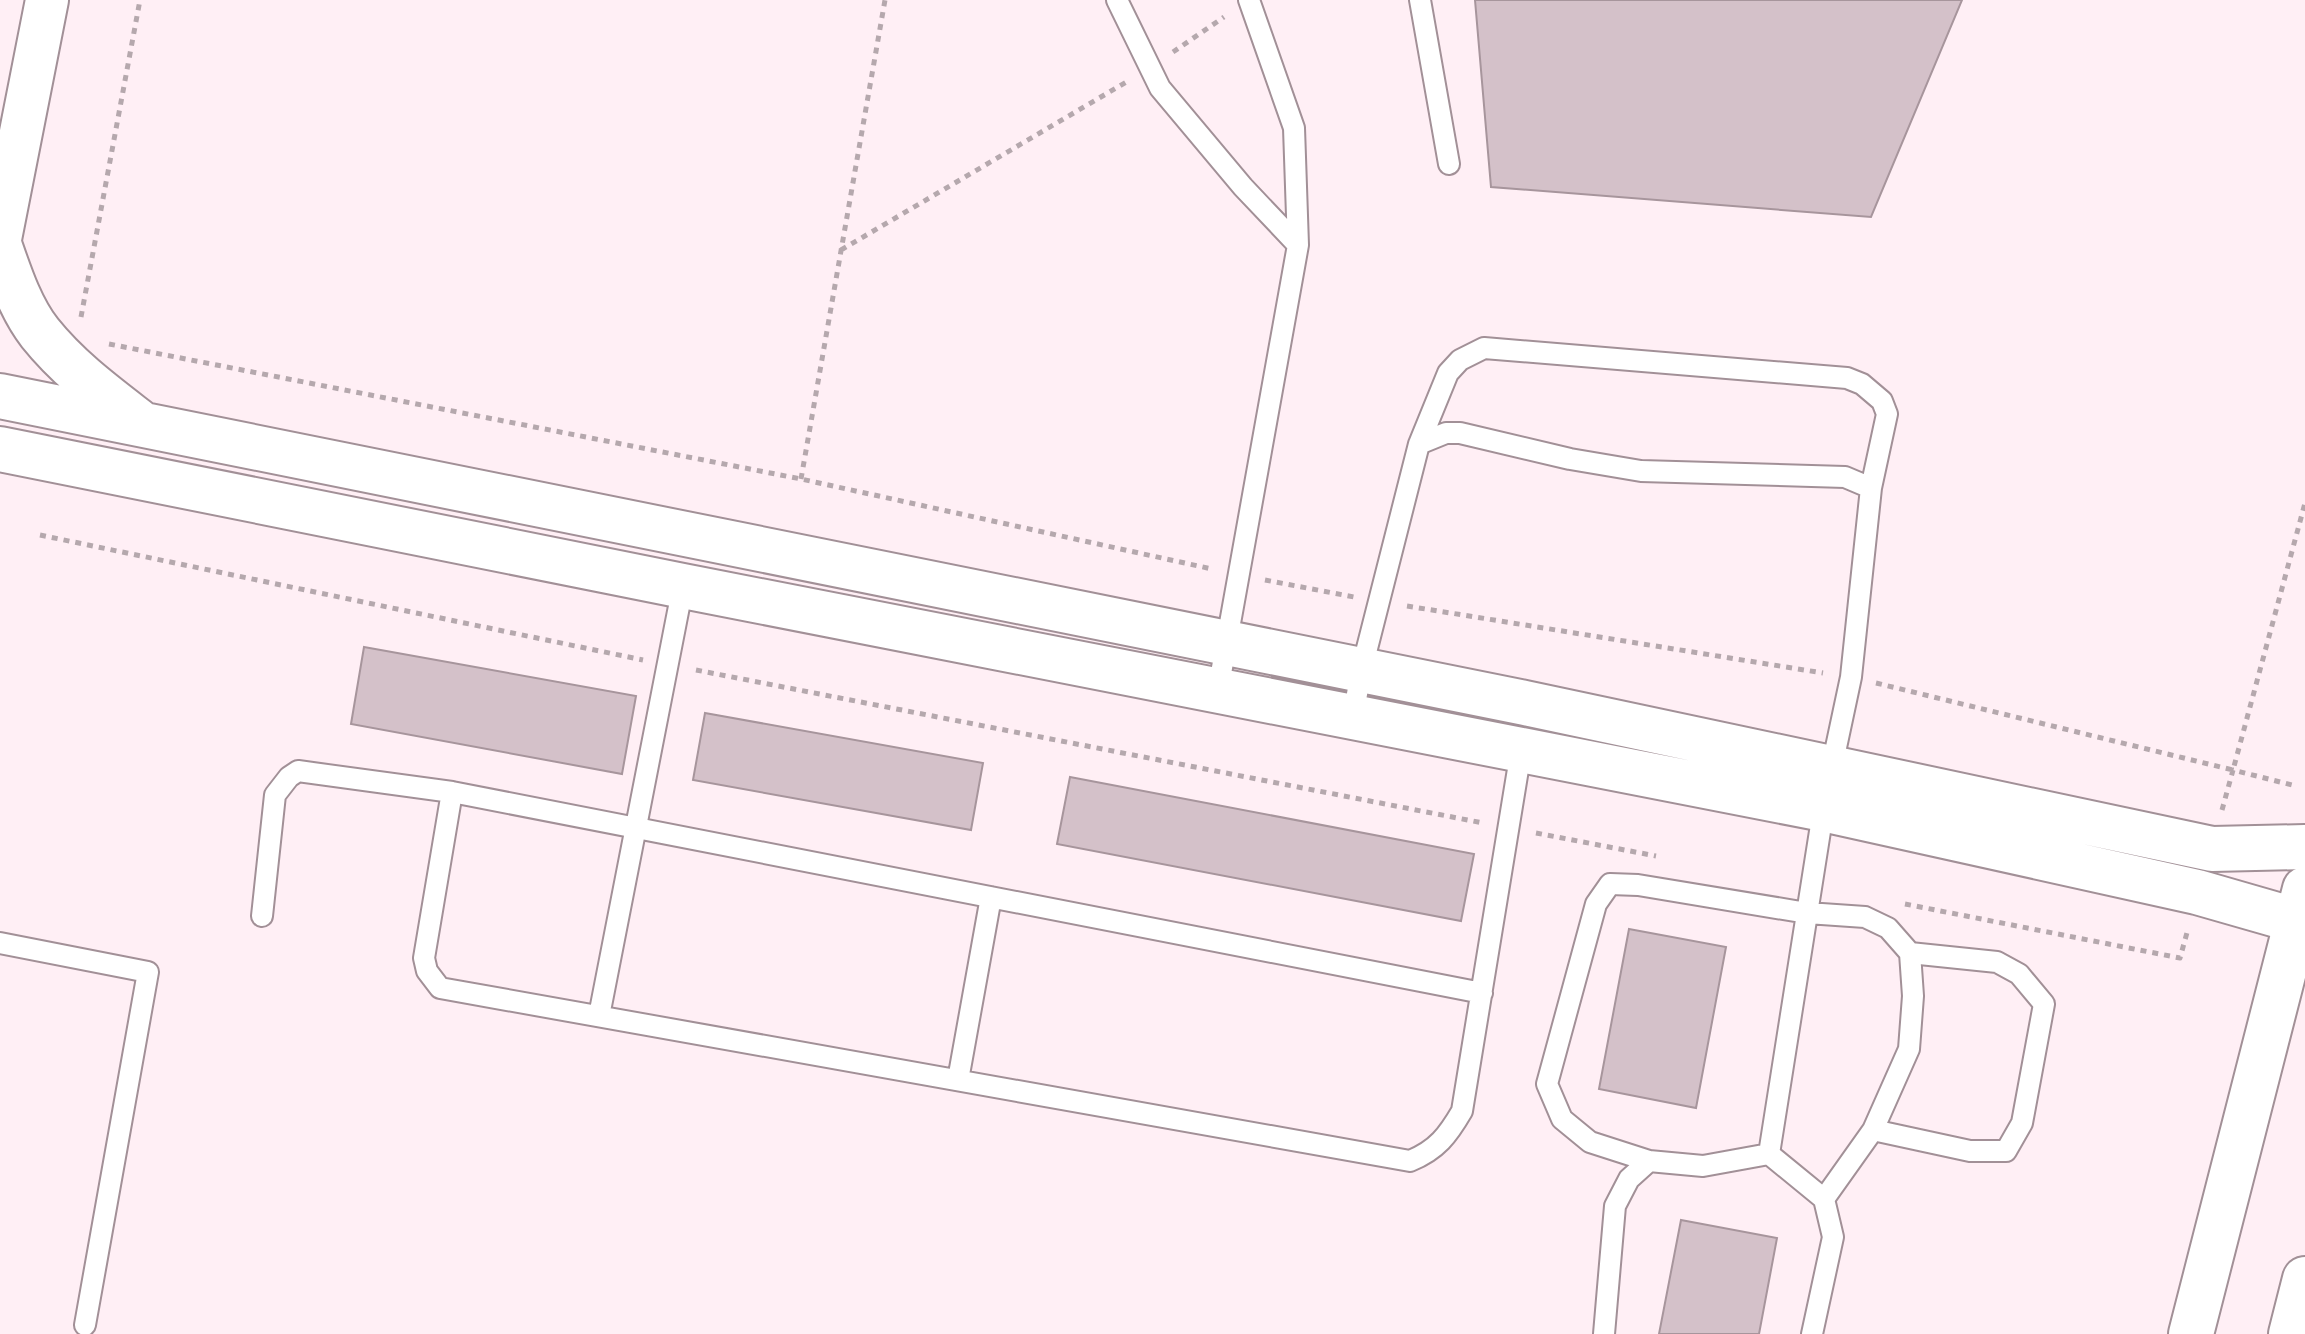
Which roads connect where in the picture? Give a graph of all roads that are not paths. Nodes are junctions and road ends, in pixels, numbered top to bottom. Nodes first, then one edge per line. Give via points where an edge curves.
1 (47, 0) edge
2 (1117, 0) edge
3 (1249, 0) edge
4 (1420, 0) edge
5 (1449, 164) dead end
6 (0, 239) edge
7 (1298, 245) junction
8 (0, 247) edge
9 (0, 396) edge
10 (143, 425) junction
11 (1419, 444) junction
12 (0, 449) edge
13 (1871, 488) junction
14 (683, 586) junction
15 (1228, 643) junction
16 (1361, 672) junction
17 (1218, 690) junction
18 (1353, 716) junction
19 (1521, 751) junction
20 (1827, 789) junction
21 (452, 792) junction
22 (634, 828) junction
23 (2305, 847) edge
24 (991, 897) junction
25 (2302, 911) edge
26 (1807, 913) junction
27 (262, 916) dead end
28 (0, 943) edge
29 (1910, 953) junction
30 (1482, 993) junction
31 (599, 1016) junction
32 (958, 1080) junction
33 (1873, 1130) junction
34 (1769, 1154) junction
35 (1649, 1161) junction
36 (1824, 1199) junction
37 (2305, 1279) edge
38 (85, 1325) dead end
39 (1604, 1334) edge
40 (1812, 1334) edge
41 (2191, 1334) edge
42 (2291, 1334) edge

1 - 6 street
2 - 7 lane via 1160,88
3 - 7 lane via 1294,128
4 - 5 lane
7 - 15 lane
8 - 10 main road via 38,331 77,373
9 - 10 main road
10 - 15 main road
11 - 13 lane via 1460,433 1641,471 1845,477
11 - 13 lane via 1448,373 1484,348 1847,378 1882,401 1887,414
11 - 16 lane
12 - 14 main road
13 - 20 lane via 1851,677
14 - 17 main road
14 - 22 lane
15 - 16 main road
15 - 17 lane
16 - 18 lane
16 - 20 main road via 1525,703
17 - 18 main road
18 - 19 main road
19 - 20 main road
19 - 30 lane
20 - 23 main road via 2212,849
20 - 25 main road via 2197,892
20 - 26 lane
21 - 22 lane
21 - 27 lane via 298,771 275,795
21 - 31 lane via 426,942 427,971 440,988
22 - 24 lane
22 - 31 lane
24 - 30 lane
24 - 32 lane
25 - 41 main road
26 - 29 lane via 1865,917 1888,928
26 - 34 lane
26 - 35 lane via 1638,885 1610,884 1596,904 1547,1084 1562,1119 1590,1142
28 - 38 lane via 148,972
29 - 33 lane via 1909,1049
29 - 33 lane via 1997,962 2019,974 2044,1004 2022,1123 2006,1151 1970,1151
30 - 32 lane via 1462,1111 1441,1144 1410,1161
31 - 32 lane
33 - 36 lane
34 - 35 lane via 1703,1166
34 - 36 lane
35 - 39 lane via 1629,1179 1615,1206
36 - 40 lane via 1833,1237
37 - 42 main road

